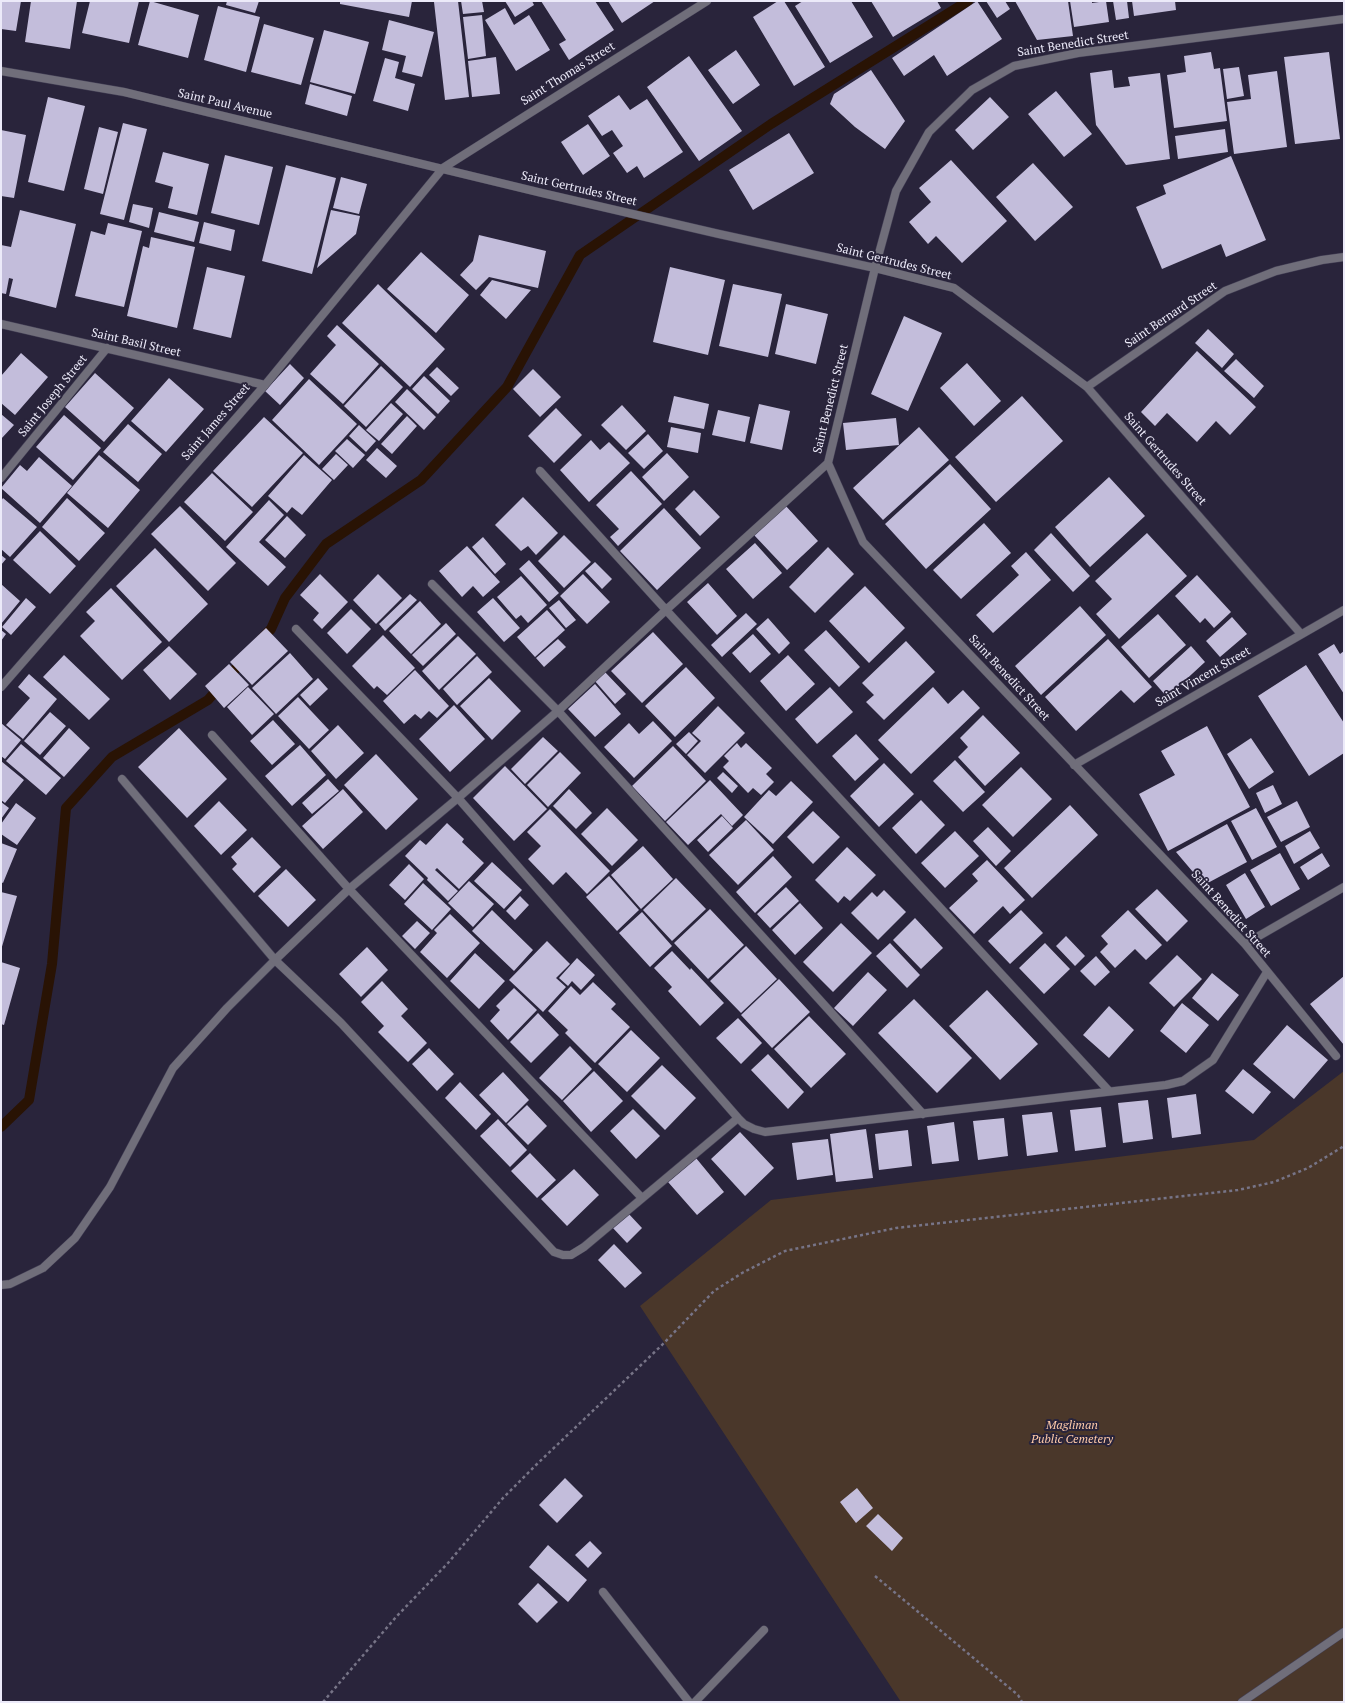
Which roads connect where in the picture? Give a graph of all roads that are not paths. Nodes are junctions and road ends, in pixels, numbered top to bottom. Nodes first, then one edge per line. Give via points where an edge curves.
1 (707, 1) edge
2 (1344, 19) edge
3 (1, 70) edge
4 (443, 168) junction
5 (1344, 257) edge
6 (875, 268) junction
7 (1, 324) edge
8 (108, 348) junction
9 (265, 385) junction
10 (1087, 387) junction
11 (828, 463) junction
12 (540, 471) dead end
13 (1, 478) edge
14 (432, 584) dead end
15 (666, 610) junction
16 (1344, 610) edge
17 (296, 629) dead end
18 (1301, 634) junction
19 (1, 687) edge
20 (558, 711) junction
21 (212, 734) dead end
22 (1074, 764) junction
23 (122, 778) dead end
24 (458, 798) junction
25 (1344, 887) edge
26 (349, 889) junction
27 (1245, 944) junction
28 (275, 960) junction
29 (1267, 972) junction
30 (1336, 1056) dead end
31 (1110, 1091) junction
32 (923, 1114) junction
33 (738, 1118) junction
34 (642, 1198) junction
35 (1, 1285) edge
36 (603, 1592) dead end
37 (764, 1630) dead end
38 (1344, 1632) edge
39 (689, 1702) edge
40 (695, 1702) edge
41 (1242, 1702) edge

1 - 4 street, Saint Thomas Street
2 - 6 street, Saint Benedict Street via 1078,53 1014,66 972,90 929,132 896,191
3 - 4 street, Saint Paul Avenue via 124,92
4 - 6 street, Saint Gertrudes Street via 719,234
4 - 9 street, Saint James Street
5 - 10 street, Saint Bernard Street via 1276,271 1225,291
6 - 10 street, Saint Gertrudes Street via 954,288
6 - 11 street, Saint Benedict Street
7 - 8 street, Saint Basil Street
8 - 9 street, Saint Basil Street
8 - 13 street, Saint Joseph Street
9 - 19 street, Saint James Street
10 - 18 street, Saint Gertrudes Street
11 - 15 street
11 - 22 street, Saint Benedict Street via 863,542
12 - 15 street
14 - 20 street
15 - 20 street
15 - 31 street
16 - 18 street, Saint Vincent Street
17 - 24 street
18 - 22 street, Saint Vincent Street
20 - 24 street
20 - 32 street
21 - 26 street
22 - 27 street, Saint Benedict Street
23 - 28 street
24 - 26 street
24 - 33 street
25 - 27 street
26 - 28 street
26 - 34 street
27 - 29 street, Saint Benedict Street
28 - 34 street via 341,1023 554,1252 571,1255
28 - 35 street via 227,1008 174,1068 110,1187 75,1238 43,1268 10,1284
29 - 30 street, Saint Benedict Street
29 - 31 street via 1213,1060 1184,1081
31 - 32 street
32 - 33 street via 765,1132 744,1124
33 - 34 street
36 - 39 street
37 - 40 street
38 - 41 street

